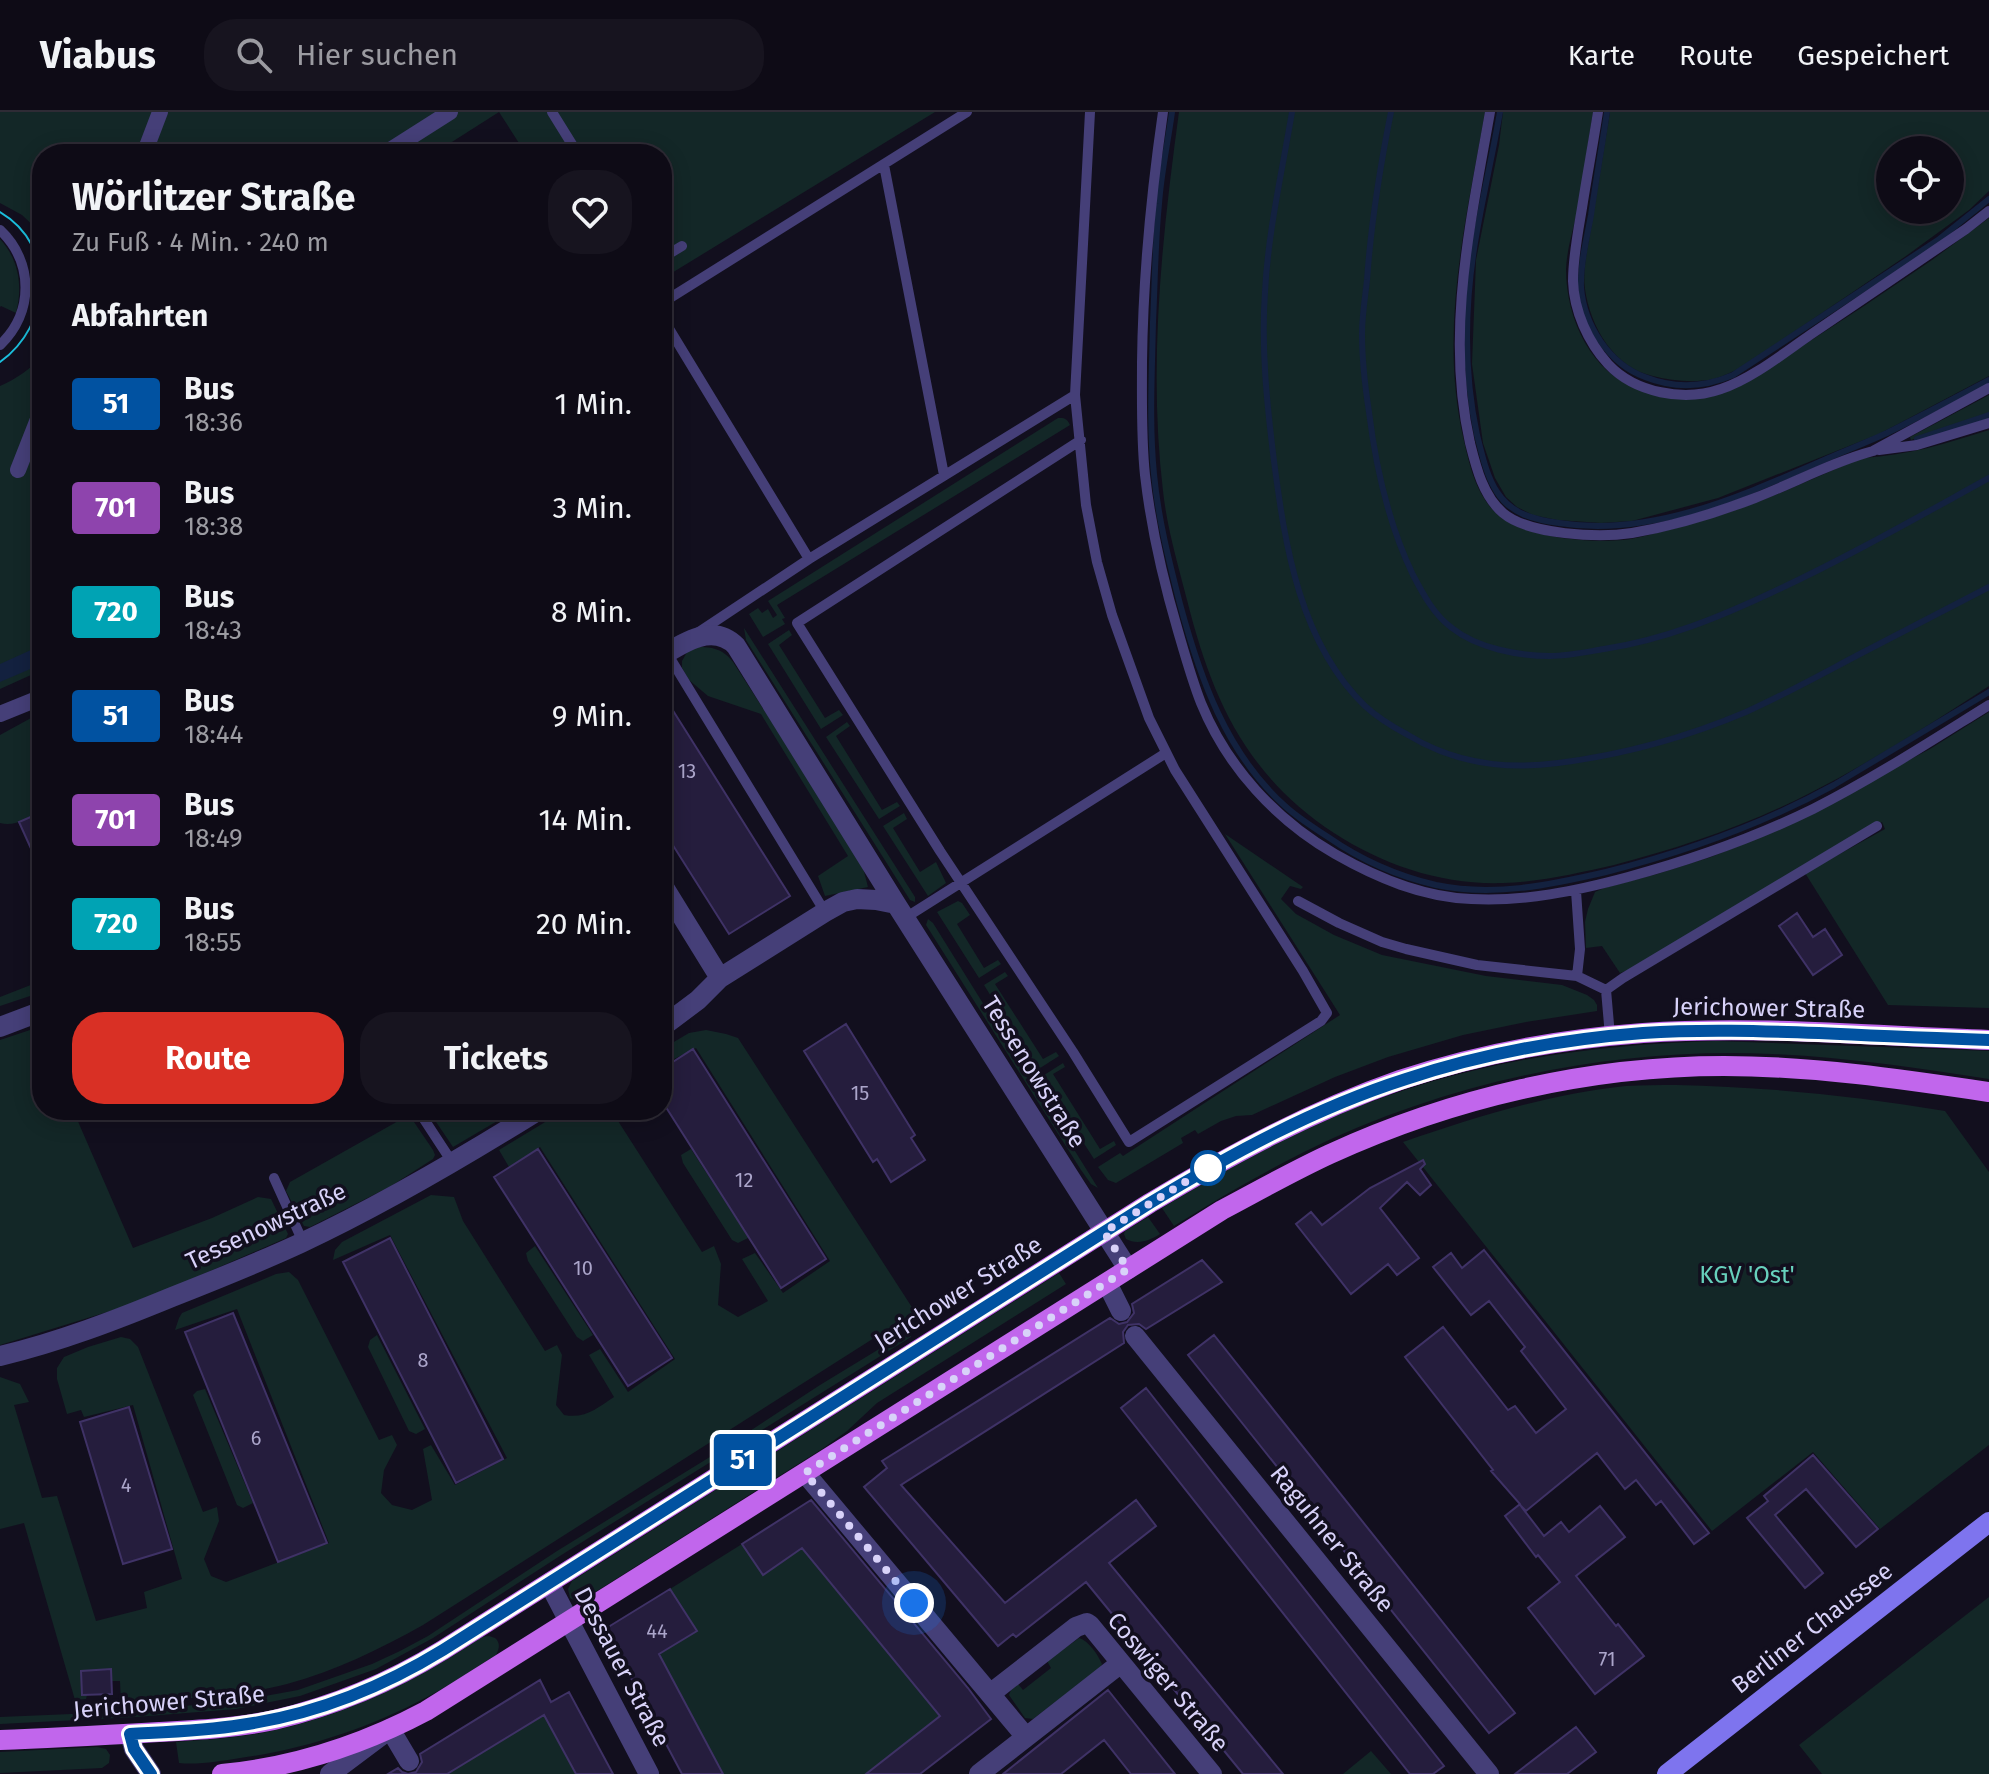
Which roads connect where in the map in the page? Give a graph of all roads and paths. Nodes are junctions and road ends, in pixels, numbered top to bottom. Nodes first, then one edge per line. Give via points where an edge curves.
1 (160, 112) edge
2 (450, 112) edge
3 (552, 112) edge
4 (967, 112) edge
5 (1090, 112) edge
6 (1163, 112) edge
7 (1490, 112) edge
8 (1598, 112) edge
9 (148, 144) edge
10 (400, 144) edge
11 (572, 144) edge
12 (884, 165) junction
13 (1989, 211) edge
14 (0, 230) edge
15 (682, 246) dead end
16 (672, 252) edge
17 (672, 297) edge
18 (672, 333) edge
19 (0, 345) edge
20 (1989, 388) edge
21 (1075, 395) junction
22 (1989, 423) edge
23 (32, 434) edge
24 (1081, 440) junction
25 (1873, 451) junction
26 (18, 470) dead end
27 (944, 475) junction
28 (809, 559) junction
29 (672, 649) edge
30 (672, 650) edge
31 (672, 652) edge
32 (32, 701) edge
33 (1989, 705) edge
34 (0, 714) edge
35 (1166, 753) junction
36 (1877, 826) dead end
37 (961, 882) junction
38 (1576, 891) junction
39 (672, 900) edge
40 (1298, 901) dead end
41 (900, 911) junction
42 (825, 912) junction
43 (1577, 976) junction
44 (720, 978) junction
45 (1606, 990) junction
46 (32, 1015) edge
47 (672, 1020) edge
48 (0, 1027) edge
49 (1610, 1036) junction
50 (1989, 1040) edge
51 (1989, 1092) edge
52 (425, 1120) edge
53 (522, 1120) edge
54 (452, 1162) junction
55 (274, 1178) dead end
56 (1104, 1232) junction
57 (303, 1242) junction
58 (1128, 1269) junction
59 (1107, 1283) junction
60 (1121, 1311) dead end
61 (1135, 1336) dead end
62 (0, 1356) edge
63 (805, 1473) junction
64 (1989, 1522) edge
65 (549, 1583) junction
66 (569, 1622) junction
67 (1121, 1663) junction
68 (990, 1694) junction
69 (390, 1729) junction
70 (130, 1734) junction
71 (1026, 1737) junction
72 (0, 1740) edge
73 (409, 1761) dead end
74 (151, 1774) edge
75 (222, 1774) edge
76 (330, 1774) edge
77 (649, 1774) edge
78 (979, 1774) edge
79 (1212, 1774) edge
80 (1489, 1774) edge
81 (1667, 1774) edge

1 - 9 street
2 - 10 street
3 - 11 lane
4 - 12 lane
5 - 21 lane
6 - 38 lane via 1146,254 1141,402 1145,475 1169,600 1209,721 1248,781 1285,820 1389,881 1473,899
7 - 25 lane via 1466,250 1459,355 1474,458 1484,487 1502,513 1542,530 1631,533 1754,498
8 - 13 lane via 1573,283 1586,331 1607,363 1644,388 1692,395 1729,386
12 - 17 lane
12 - 27 lane
14 - 19 lane via 18,253 27,285 21,315
15 - 16 lane
18 - 28 lane
20 - 25 lane
21 - 24 lane
21 - 27 lane
22 - 25 lane via 1917,445
23 - 26 street
24 - 35 lane via 1097,562 1149,718
24 - 37 lane via 797,623
27 - 28 lane
28 - 29 lane
30 - 41 street, Tessenowstraße via 716,635 736,646
31 - 42 lane
32 - 34 street
33 - 38 lane via 1848,790 1773,827 1669,866
35 - 37 lane
35 - 37 lane via 1327,1013 1142,1134 1129,1142
36 - 45 lane
37 - 41 lane
38 - 43 lane
39 - 44 street
40 - 43 lane via 1382,942 1429,955
41 - 42 street via 876,900 857,899
41 - 56 street, Tessenowstraße
42 - 44 street
43 - 45 lane
44 - 47 street
45 - 49 lane
46 - 48 street
49 - 50 main road, Jerichower Straße via 1718,1031
49 - 56 main road, Jerichower Straße via 1482,1058 1357,1096 1233,1154
51 - 58 main road via 1759,1066 1686,1067 1550,1083 1443,1110 1329,1154 1222,1210
52 - 54 lane
53 - 54 street, Tessenowstraße
54 - 57 street, Tessenowstraße
55 - 57 lane
56 - 58 street, Tessenowstraße
56 - 65 main road, Jerichower Straße
57 - 62 street, Tessenowstraße via 146,1308
58 - 59 main road
59 - 60 street
59 - 63 main road
61 - 80 street, Raguhner Straße
63 - 66 main road
63 - 68 street
64 - 81 main road, Berliner Chaussee
65 - 66 street, Dessauer Straße
65 - 70 main road, Jerichower Straße via 426,1660 338,1701 241,1725
66 - 69 main road
66 - 77 street, Dessauer Straße
67 - 68 street, Coswiger Straße via 1085,1623
67 - 71 street
67 - 79 street, Coswiger Straße
68 - 71 street
69 - 73 street
69 - 75 main road via 296,1762
69 - 76 street
70 - 72 main road, Jerichower Straße
70 - 74 street
71 - 78 street

